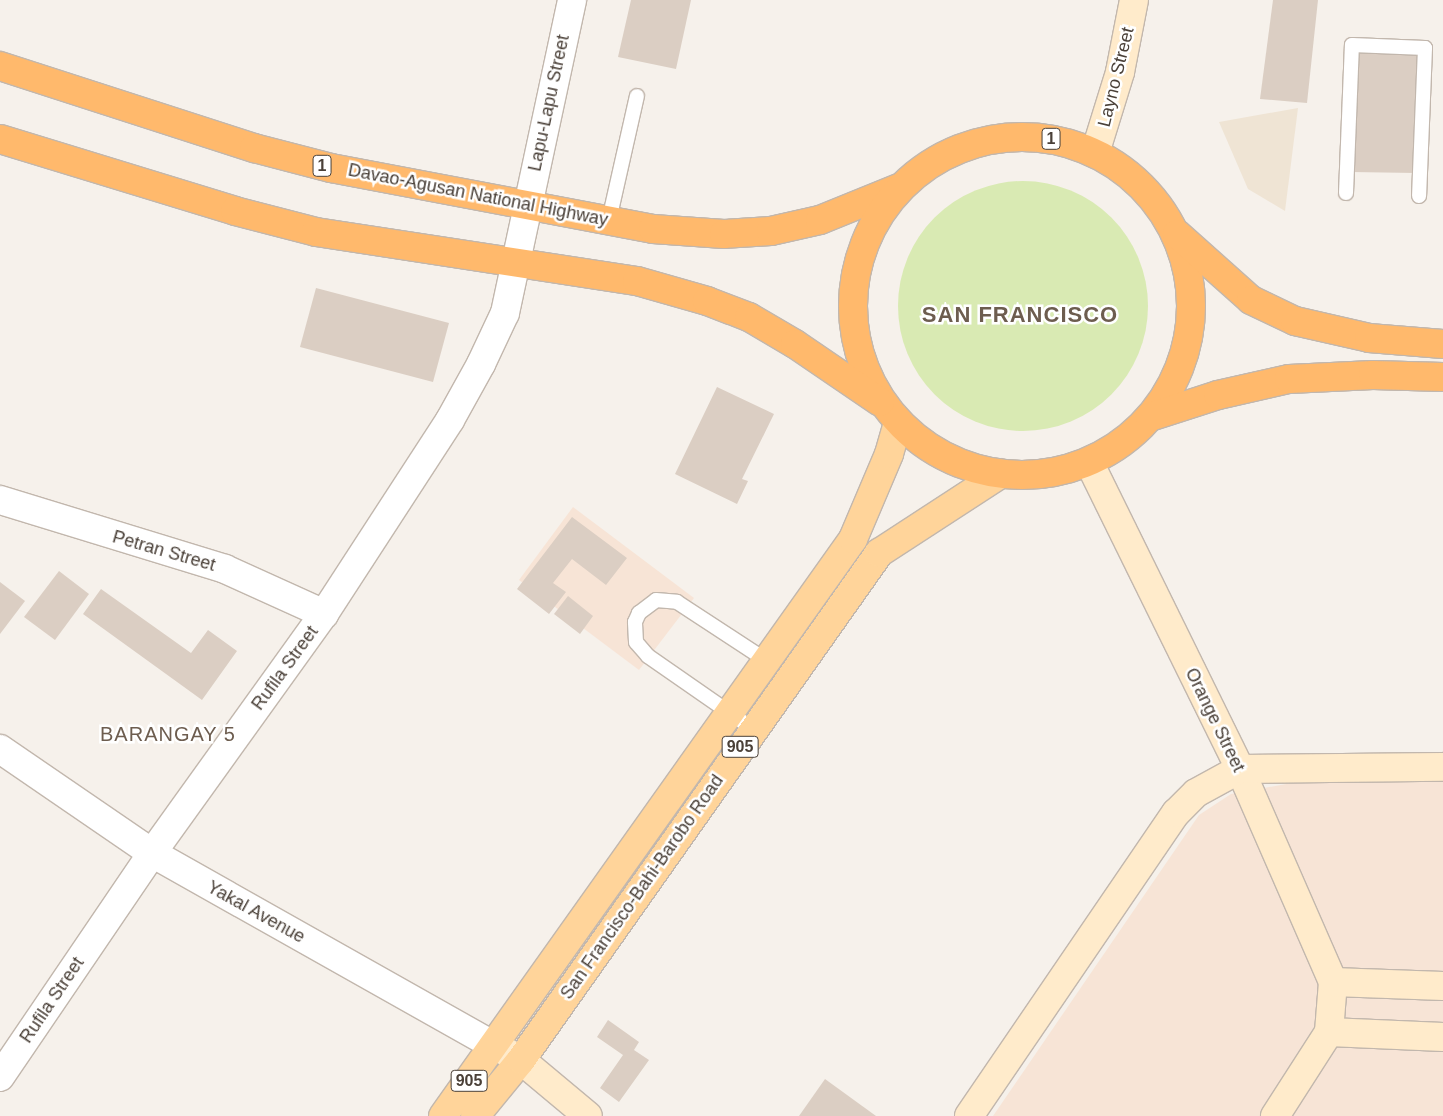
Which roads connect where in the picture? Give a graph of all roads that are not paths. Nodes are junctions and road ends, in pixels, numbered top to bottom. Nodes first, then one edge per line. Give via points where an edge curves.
1 (572, 0) edge
2 (1134, 0) edge
3 (0, 66) edge
4 (637, 96) dead end
5 (0, 139) edge
6 (1095, 152) junction
7 (903, 186) junction
8 (1346, 193) dead end
9 (1420, 196) dead end
10 (527, 205) junction
11 (609, 220) junction
12 (1175, 233) junction
13 (513, 264) junction
14 (1443, 344) edge
15 (1443, 377) edge
16 (890, 414) junction
17 (1150, 417) junction
18 (1089, 462) junction
19 (1000, 474) junction
20 (0, 500) edge
21 (324, 614) junction
22 (767, 662) junction
23 (742, 721) junction
24 (0, 749) edge
25 (1443, 767) edge
26 (1240, 769) junction
27 (152, 853) junction
28 (1333, 982) junction
29 (1443, 986) edge
30 (1329, 1032) junction
31 (1443, 1037) edge
32 (495, 1046) junction
33 (521, 1060) junction
34 (0, 1077) edge
35 (443, 1116) edge
36 (475, 1116) edge
37 (588, 1116) edge
38 (969, 1116) edge
39 (1275, 1116) edge

1 - 10 street, Lapu-Lapu Street
2 - 6 street, Layno Street via 1120,72
3 - 10 highway, Davao-Agusan National Highway / 1 via 254,148 330,168
4 - 11 lane
5 - 13 highway, 1 via 235,212 316,232
6 - 7 highway, 1 via 1045,138 994,139 945,156
6 - 12 highway, 1 via 1118,165 1151,195
7 - 11 highway, Davao-Agusan National Highway / 1 via 820,220 772,231 724,234 654,229
7 - 16 highway, 1 via 869,235 858,263 853,292 853,322 858,351 868,379
8 - 9 lane via 1352,45 1425,48
10 - 11 highway, Davao-Agusan National Highway / 1
10 - 13 street, Lapu-Lapu Street
12 - 14 highway, 1 via 1251,300 1295,321 1369,338
12 - 17 highway, 1 via 1190,287 1189,333 1179,369
13 - 16 highway, 1 via 637,281 749,317 788,339
13 - 21 street, Rufila Street via 505,313 481,364 450,420
15 - 17 highway, 1 via 1373,375 1289,379 1218,395
16 - 19 highway, 1 via 929,448 956,463
16 - 22 main road, San Francisco-Bahi-Barobo Road / 905 via 889,454 853,539
17 - 18 highway, 1 via 1111,450
18 - 19 highway, 1 via 1045,474
18 - 26 street, Orange Street
19 - 23 main road, San Francisco-Bahi-Barobo Road / 905 via 880,553
20 - 21 street, Petran Street via 225,569
21 - 27 street, Rufila Street
22 - 23 main road, San Francisco-Bahi-Barobo Road / 905
22 - 23 lane via 677,602 656,600 639,613 634,632 641,650
23 - 32 main road, San Francisco-Bahi-Barobo Road / 905
23 - 33 main road, San Francisco-Bahi-Barobo Road / 905
24 - 27 street, Yakal Avenue
25 - 26 street
26 - 28 street, Orange Street
26 - 38 street via 1196,793 1176,813
27 - 32 street, Yakal Avenue
27 - 34 street, Rufila Street
28 - 29 street
28 - 30 street
30 - 31 street
30 - 39 street
32 - 33 street, Yakal Avenue
32 - 35 main road, San Francisco-Bahi-Barobo Road / 905
33 - 36 main road, San Francisco-Bahi-Barobo Road / 905
33 - 37 street, Yakal Avenue

